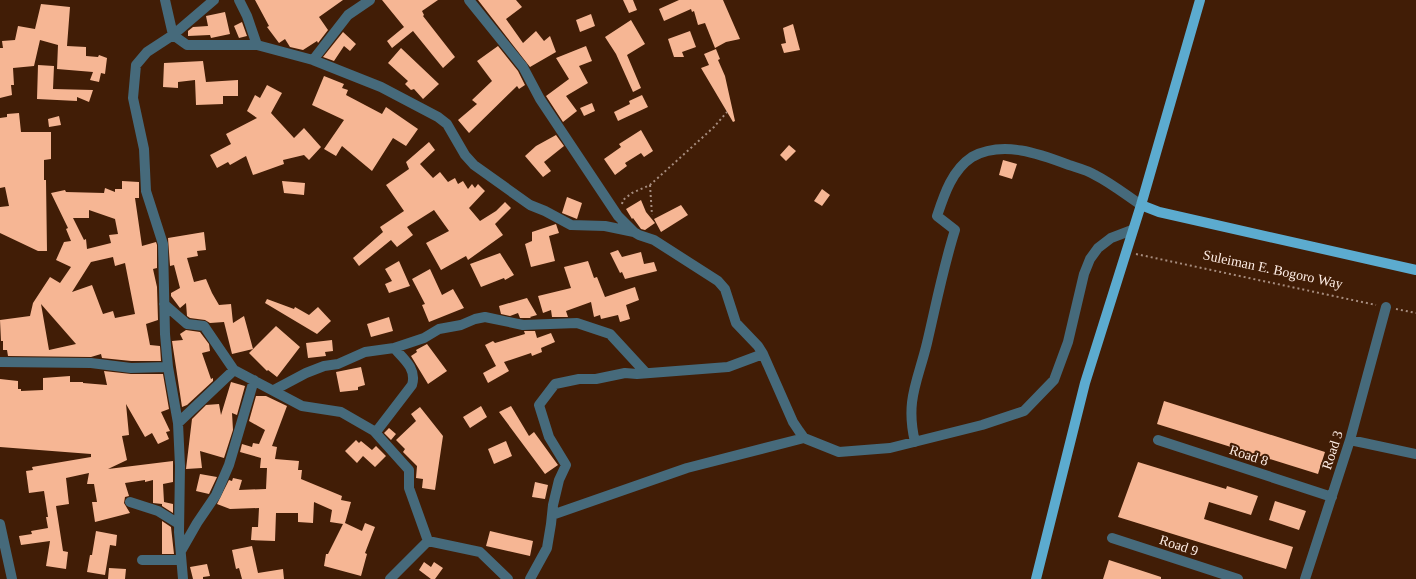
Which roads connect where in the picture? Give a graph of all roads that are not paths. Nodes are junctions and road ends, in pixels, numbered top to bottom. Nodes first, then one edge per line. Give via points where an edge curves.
1 (165, 0) edge
2 (214, 0) edge
3 (239, 0) edge
4 (370, 0) edge
5 (469, 0) edge
6 (1200, 0) edge
7 (174, 35) junction
8 (257, 45) junction
9 (313, 60) junction
10 (1140, 205) junction
11 (1132, 230) junction
12 (634, 232) junction
13 (1416, 270) edge
14 (164, 304) junction
15 (1386, 307) road end
16 (394, 348) junction
17 (763, 354) junction
18 (0, 362) edge
19 (168, 367) junction
20 (234, 370) junction
21 (645, 372) junction
22 (254, 380) junction
23 (274, 390) junction
24 (178, 423) junction
25 (376, 432) junction
26 (804, 438) junction
27 (1158, 440) dead end
28 (1350, 440) junction
29 (915, 442) junction
30 (1416, 454) edge
31 (1332, 497) junction
32 (130, 502) dead end
33 (552, 515) junction
34 (0, 524) edge
35 (179, 524) junction
36 (1112, 538) dead end
37 (428, 541) junction
38 (180, 555) junction
39 (142, 560) dead end
40 (12, 579) edge
41 (182, 579) edge
42 (390, 579) edge
43 (508, 579) edge
44 (530, 579) edge
45 (1036, 579) edge
46 (1238, 579) edge
47 (1305, 579) edge

1 - 7 street
2 - 7 street
3 - 8 street
4 - 9 street via 348,15
5 - 12 street via 524,67 540,99 618,216
6 - 10 main road
7 - 8 street via 187,44
7 - 14 street via 147,52 136,65 133,98 144,148 146,191 163,244
8 - 9 street
9 - 12 street via 381,87 438,117 447,124 465,155 474,165 530,205 570,225 605,226
10 - 11 main road
10 - 13 main road via 1159,212
10 - 29 street via 1095,174 1028,152 1010,149 986,152 972,158 956,172 946,189 937,216 955,230 927,346 913,390 910,424
11 - 29 street via 1111,238 1098,248 1090,259 1068,342 1054,380 1024,411
11 - 45 main road via 1085,383
12 - 17 street via 654,240 722,285 736,323
14 - 19 street
14 - 20 street via 187,324 204,326
15 - 28 street, Road 3
16 - 21 street via 424,338 439,329 461,326 485,317 523,325 577,323 610,334
16 - 23 street via 365,352 338,364 324,366
16 - 25 street via 412,369 414,377 412,385
17 - 21 street via 728,367
17 - 26 street via 793,422
18 - 19 street via 91,363 131,368
19 - 24 street
20 - 22 street
20 - 24 street
21 - 33 street via 555,384 539,405 549,437 566,465 554,498
22 - 23 street
22 - 38 street via 229,465 216,495
23 - 25 street via 302,406 341,412
24 - 35 street
25 - 37 street via 409,470 409,488
26 - 29 street via 839,452 890,448
26 - 33 street via 687,468
27 - 31 street, Road 8
28 - 30 street
28 - 31 street, Road 3
31 - 47 street, Road 3
32 - 35 street via 158,511
33 - 44 street via 547,548
34 - 40 street
35 - 38 street
36 - 46 street, Road 9
37 - 42 street
37 - 43 street via 480,552
38 - 39 street
38 - 41 street

